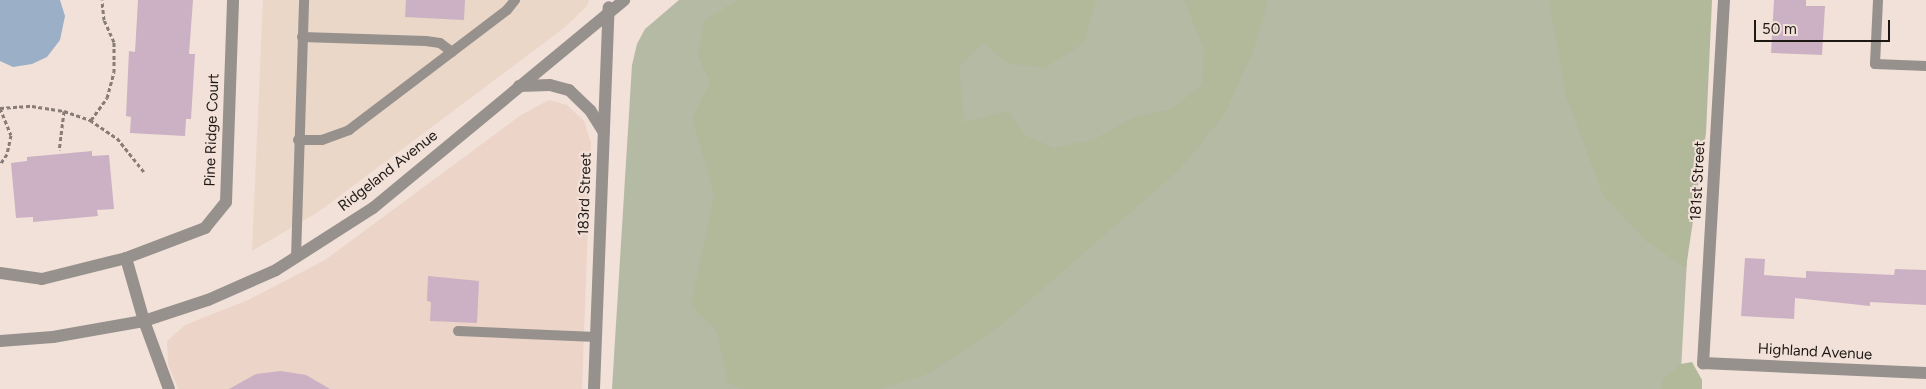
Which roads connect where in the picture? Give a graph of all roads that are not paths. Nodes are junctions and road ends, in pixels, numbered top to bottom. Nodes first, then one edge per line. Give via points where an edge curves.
1 (233, 0) edge
2 (304, 0) edge
3 (515, 0) edge
4 (624, 0) edge
5 (1724, 0) edge
6 (1878, 0) edge
7 (609, 5) edge
8 (302, 37) junction
9 (452, 52) junction
10 (1926, 66) edge
11 (519, 86) junction
12 (604, 132) junction
13 (298, 140) junction
14 (126, 258) junction
15 (296, 258) junction
16 (0, 272) edge
17 (144, 320) junction
18 (458, 331) dead end
19 (596, 337) junction
20 (0, 342) edge
21 (1703, 363) joint
22 (1926, 373) edge
23 (169, 389) edge
24 (594, 389) edge

1 - 14 street, Pine Ridge Court via 226,202 206,228
2 - 8 lane
3 - 9 lane
4 - 7 street, Ridgeland Avenue
5 - 21 street, 181st Street
6 - 10 lane via 1875,64
7 - 11 street, Ridgeland Avenue
7 - 12 street, 183rd Street
8 - 9 lane via 426,41 440,43
8 - 13 lane
9 - 13 lane via 349,130 322,140
11 - 12 street via 550,85 568,90 590,110
11 - 15 street, Ridgeland Avenue via 372,208
12 - 19 street, 183rd Street
13 - 15 lane
14 - 16 street, Pine Ridge Court via 42,279
14 - 17 street
15 - 17 street, Ridgeland Avenue via 208,300
17 - 20 street, Ridgeland Avenue via 53,337
17 - 23 street
18 - 19 lane
19 - 24 street, 183rd Street
21 - 22 street, Highland Avenue

